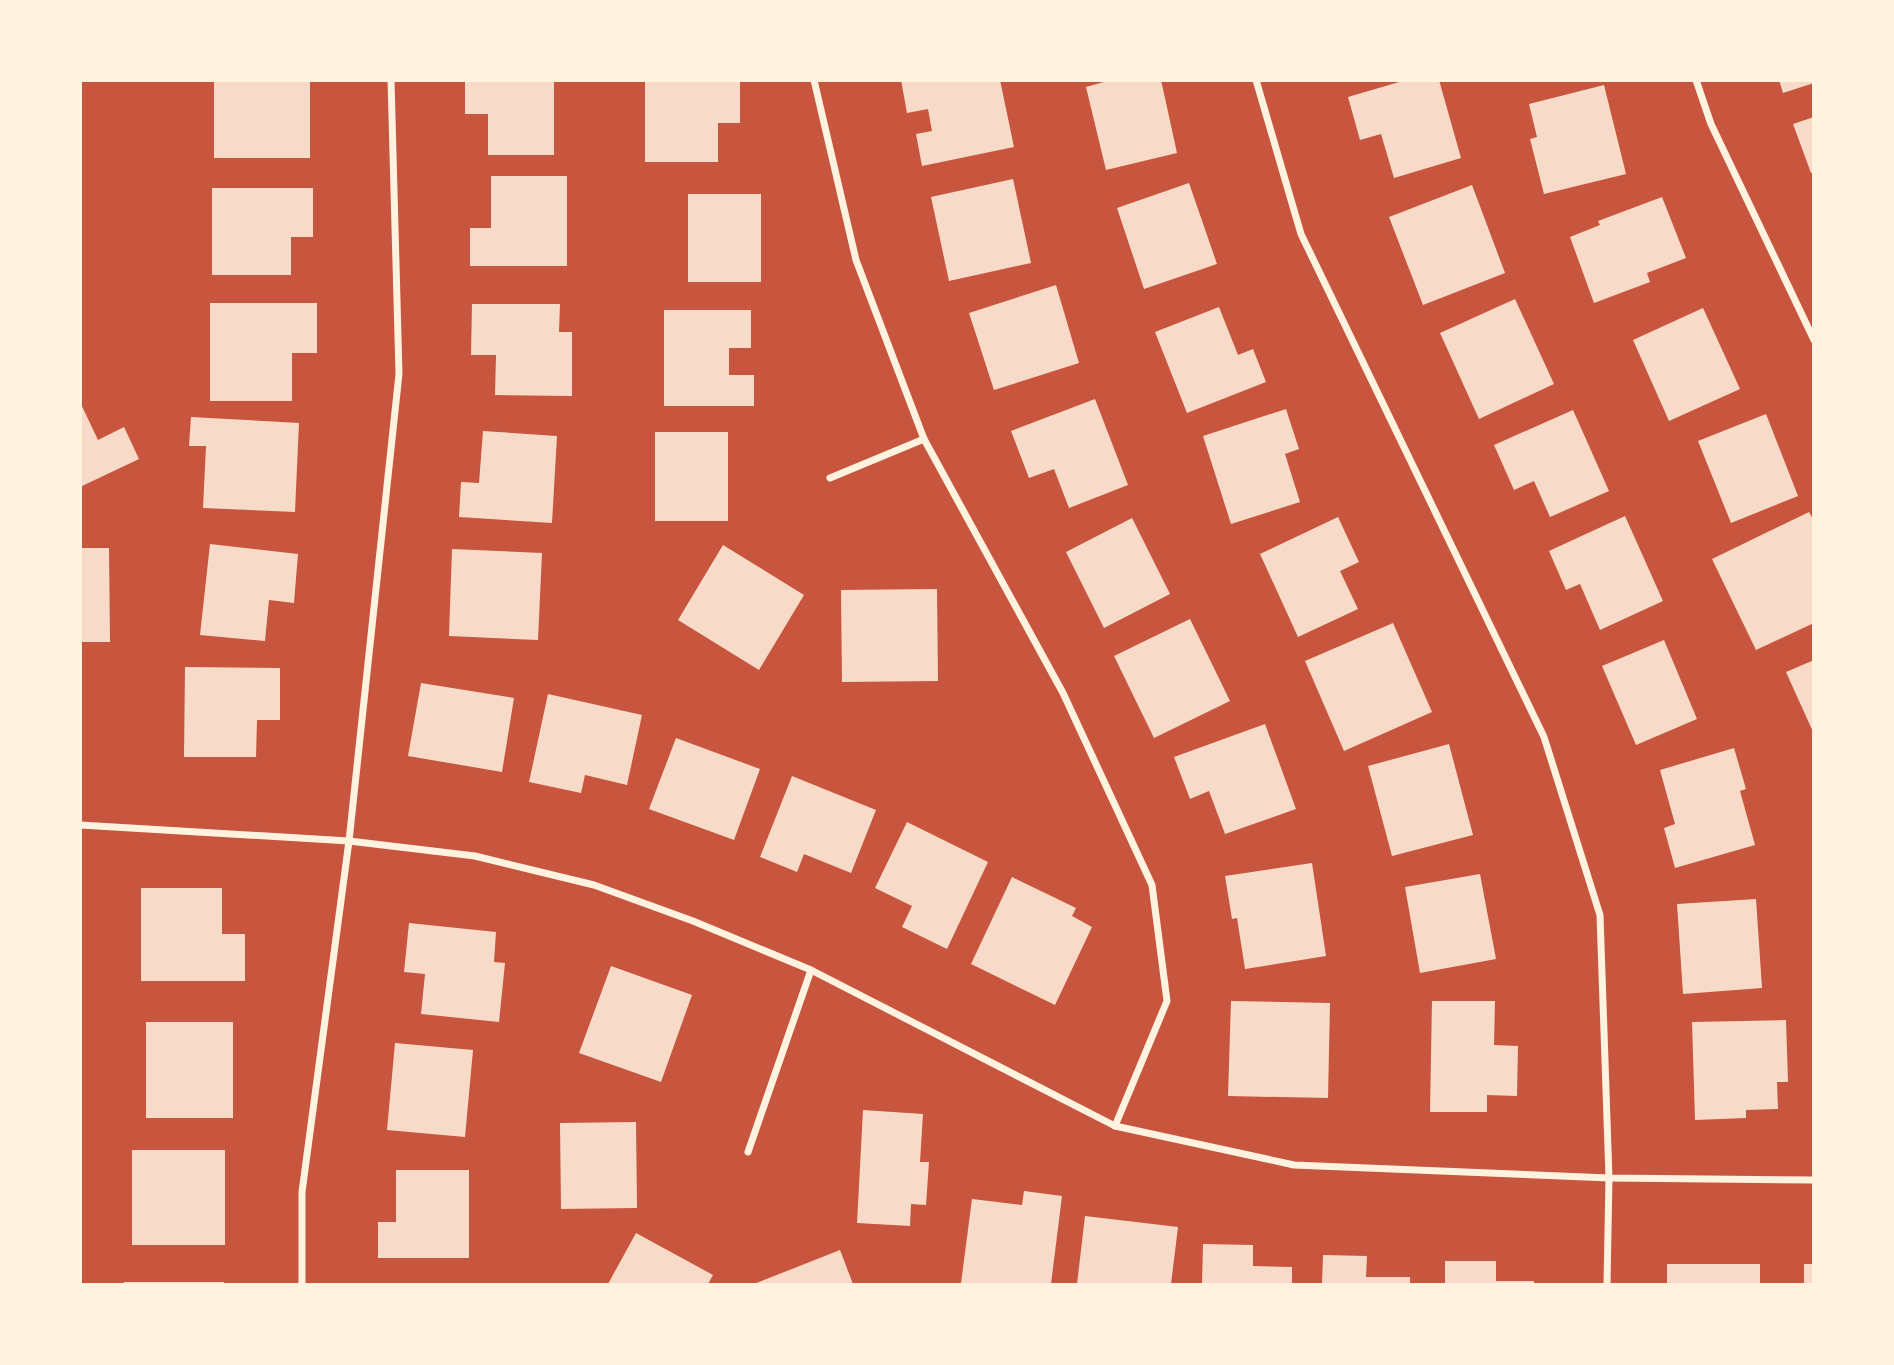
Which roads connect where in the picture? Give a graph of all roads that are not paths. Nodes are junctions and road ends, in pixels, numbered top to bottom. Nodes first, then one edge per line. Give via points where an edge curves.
1 (391, 80) edge
2 (814, 80) edge
3 (1256, 80) edge
4 (1696, 80) edge
5 (1814, 340) edge
6 (923, 439) junction
7 (830, 478) dead end
8 (80, 825) edge
9 (349, 841) junction
10 (811, 970) junction
11 (1115, 1126) junction
12 (748, 1152) dead end
13 (1609, 1178) junction
14 (1814, 1180) edge
15 (302, 1284) edge
16 (1607, 1284) edge

1 - 9 street via 399,374
2 - 6 street via 856,260
3 - 13 street via 1301,234 1544,737 1600,915
4 - 5 street via 1711,124
6 - 7 street
6 - 11 street via 1063,693 1152,885 1167,1001
8 - 9 street
9 - 10 street via 475,856 594,885
9 - 15 street via 302,1192
10 - 11 street
10 - 12 street
11 - 13 street via 1294,1165
13 - 14 street
13 - 16 street

